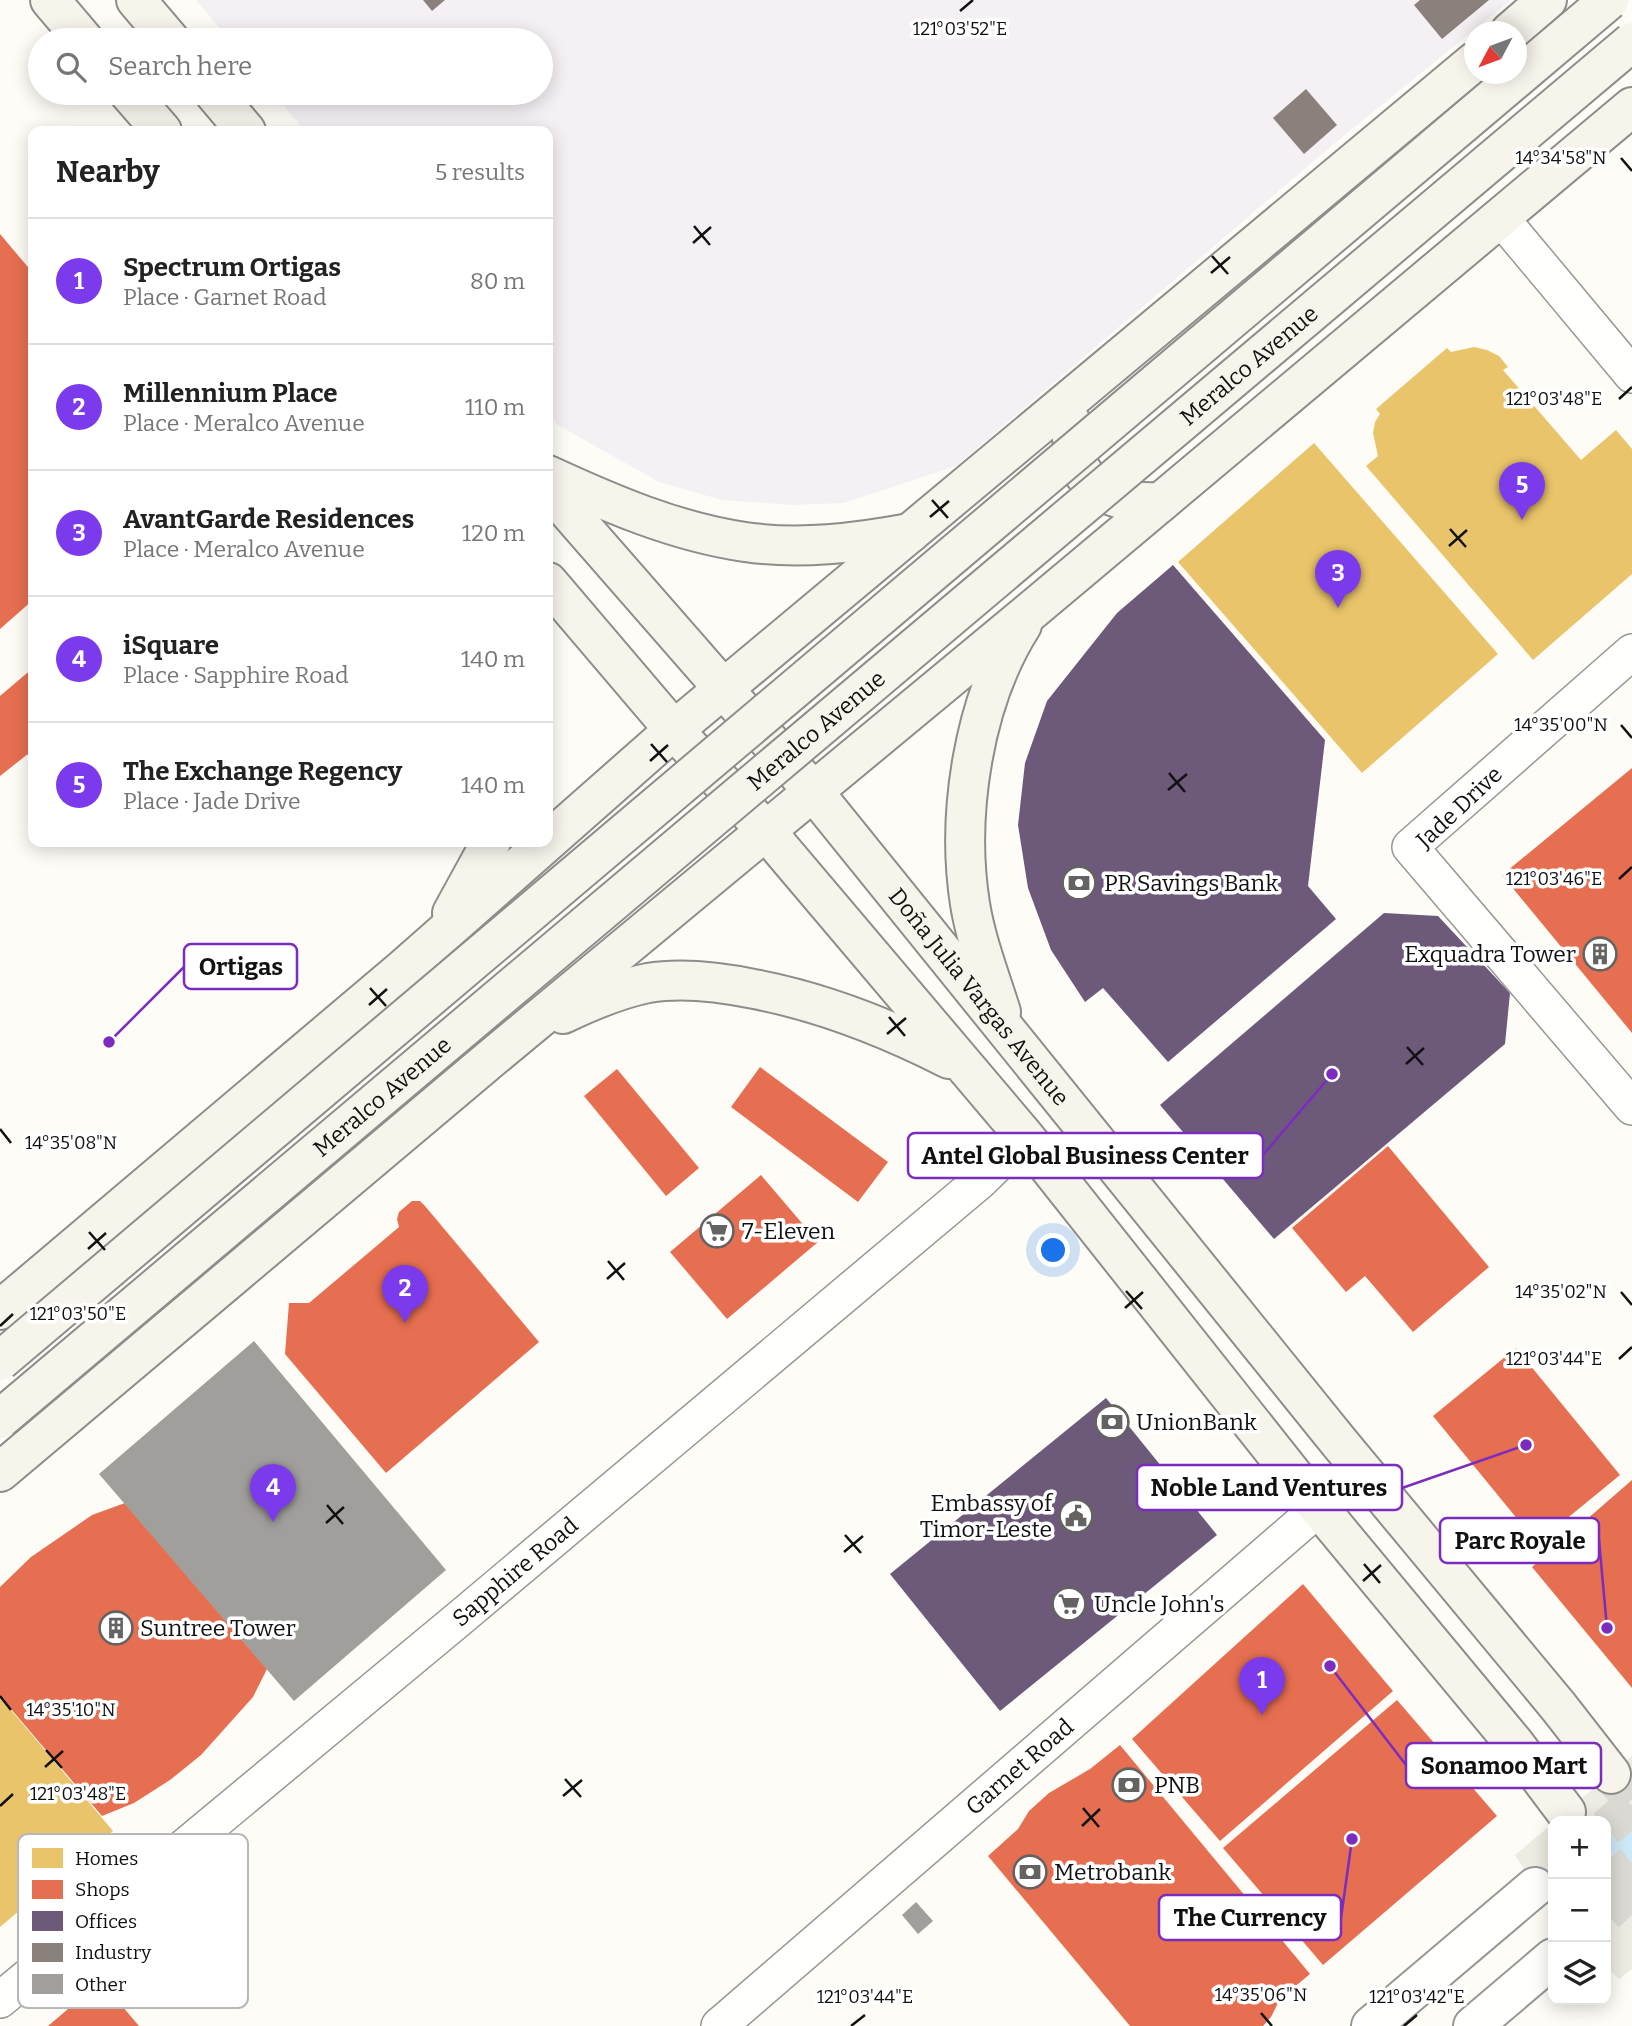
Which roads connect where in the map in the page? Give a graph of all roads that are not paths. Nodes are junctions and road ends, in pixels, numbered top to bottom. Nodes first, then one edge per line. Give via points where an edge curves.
1 (50, 0) edge
2 (136, 0) edge
3 (1547, 0) edge
4 (1609, 0) edge
5 (1523, 21) edge
6 (74, 28) edge
7 (160, 28) edge
8 (1632, 42) edge
9 (1464, 71) edge
10 (139, 105) edge
11 (224, 105) edge
12 (1632, 107) edge
13 (158, 126) edge
14 (242, 126) edge
15 (1500, 217) junction
16 (1632, 375) edge
17 (1074, 396) junction
18 (553, 477) edge
19 (553, 494) edge
20 (1161, 502) junction
21 (923, 524) junction
22 (553, 588) edge
23 (1031, 611) junction
24 (1632, 652) edge
25 (723, 690) junction
26 (759, 729) junction
27 (674, 730) junction
28 (710, 770) junction
29 (813, 790) junction
30 (765, 830) junction
31 (553, 837) edge
32 (488, 847) edge
33 (542, 847) edge
34 (475, 906) junction
35 (415, 958) junction
36 (1008, 1034) junction
37 (505, 1047) junction
38 (964, 1067) junction
39 (1632, 1107) edge
40 (1025, 1137) junction
41 (0, 1310) edge
42 (0, 1361) edge
43 (0, 1419) edge
44 (0, 1472) edge
45 (1319, 1508) junction
46 (1611, 1774) tunnel mouth
47 (1566, 1812) dead end
48 (199, 1834) edge
49 (1535, 1887) dead end
50 (1548, 1962) edge
51 (18, 1985) edge
52 (0, 2000) edge
53 (719, 2026) edge
54 (1371, 2026) edge
55 (1473, 2026) edge

1 - 6 main road
2 - 7 main road
3 - 5 main road
4 - 42 main road, Meralco Avenue, bridge
8 - 43 main road, Meralco Avenue, bridge
9 - 17 main road
10 - 13 main road
11 - 14 main road
12 - 15 main road, Meralco Avenue
15 - 16 street
15 - 20 main road, Meralco Avenue
17 - 20 main road via 1073,450 1093,485 1117,500
17 - 21 main road
18 - 21 main road via 664,523 746,542 810,545 869,541
19 - 25 main road, Doña Julia Vargas Avenue
20 - 23 main road, Meralco Avenue
21 - 25 main road
21 - 26 main road via 937,530 937,548 917,593
22 - 27 main road
23 - 29 main road, Meralco Avenue
23 - 36 main road via 1012,640 992,687 974,754 966,808 965,867 971,906
24 - 39 street, Jade Drive via 1410,847
25 - 26 main road, Doña Julia Vargas Avenue
25 - 27 main road
26 - 28 main road
26 - 29 main road, Doña Julia Vargas Avenue
27 - 28 main road
27 - 31 main road
28 - 30 main road
28 - 34 main road via 598,863 548,898 505,912
29 - 30 main road, Meralco Avenue
29 - 36 main road, Doña Julia Vargas Avenue
30 - 37 main road, Meralco Avenue
30 - 38 main road
32 - 35 main road via 458,904
33 - 34 main road
34 - 35 main road
35 - 37 main road via 460,950 484,954 502,967 514,988 518,1008
35 - 41 main road
36 - 46 main road, Doña Julia Vargas Avenue
37 - 38 main road via 598,998 664,981 718,982 788,995 846,1013
37 - 44 main road, Meralco Avenue
38 - 40 main road
40 - 45 main road
40 - 48 street, Sapphire Road via 949,1207
45 - 47 main road
45 - 53 street, Garnet Road
49 - 54 street
50 - 55 street
51 - 52 street, Sapphire Road

